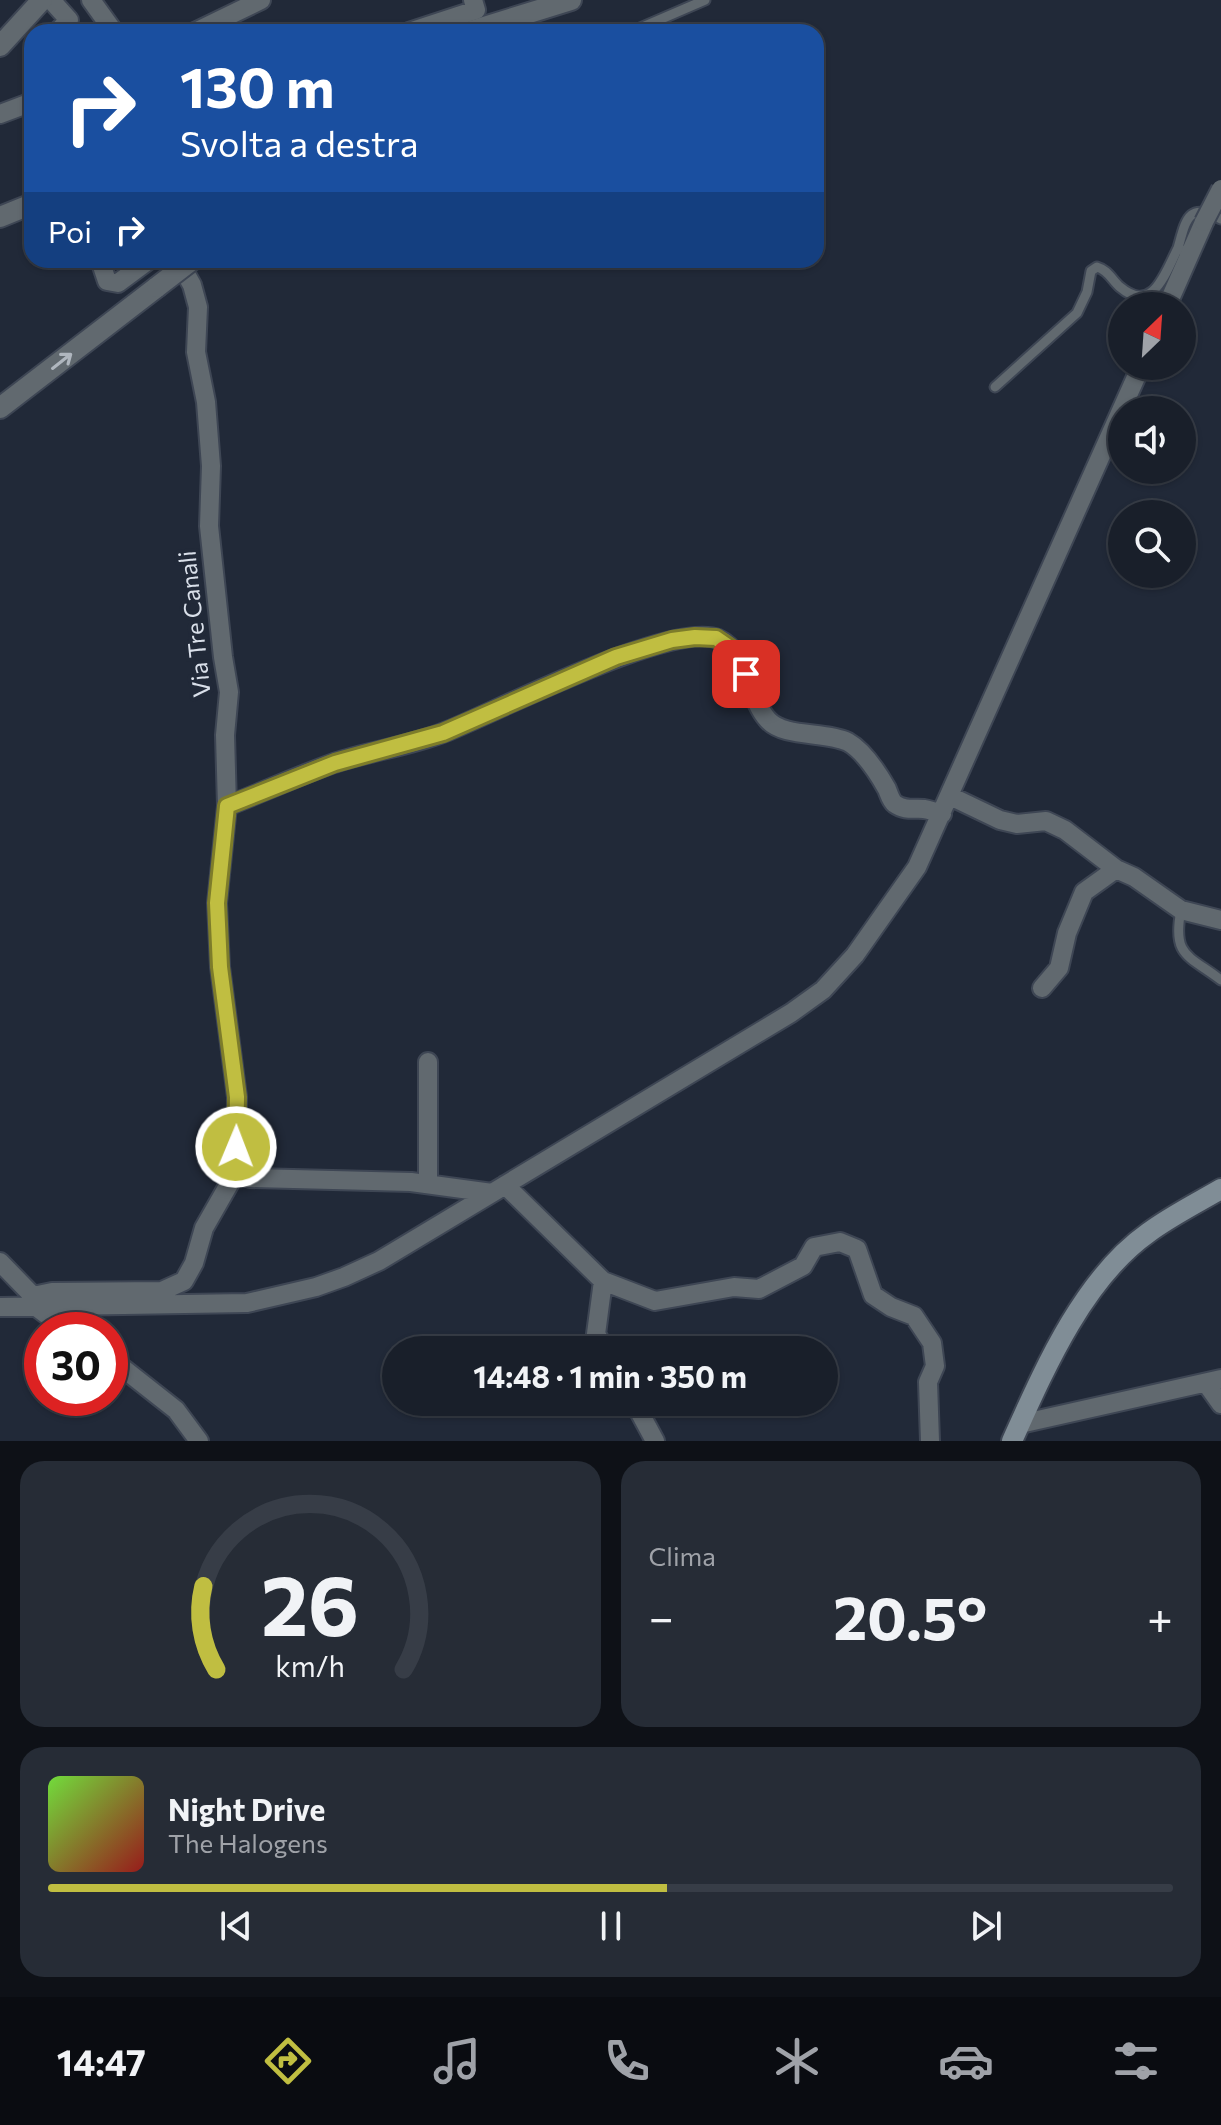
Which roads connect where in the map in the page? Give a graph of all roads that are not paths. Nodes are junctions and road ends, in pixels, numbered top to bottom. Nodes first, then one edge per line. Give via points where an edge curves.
1 (91, 0) edge
2 (261, 0) edge
3 (473, 0) edge
4 (571, 0) edge
5 (705, 0) edge
6 (40, 2) edge
7 (544, 8) junction
8 (65, 24) edge
9 (108, 24) edge
10 (212, 24) edge
11 (433, 24) edge
12 (493, 24) edge
13 (519, 24) edge
14 (650, 24) edge
15 (0, 46) edge
16 (24, 105) edge
17 (0, 114) edge
18 (1221, 189) edge
19 (24, 207) edge
20 (0, 217) edge
21 (1213, 220) edge
22 (1184, 251) junction
23 (103, 268) edge
24 (138, 268) edge
25 (178, 268) edge
26 (186, 268) edge
27 (1171, 292) edge
28 (1135, 380) edge
29 (995, 387) dead end
30 (0, 408) edge
31 (950, 796) junction
32 (227, 806) junction
33 (942, 814) junction
34 (1116, 869) junction
35 (1181, 910) junction
36 (1221, 920) edge
37 (1221, 980) edge
38 (1042, 988) dead end
39 (428, 1062) dead end
40 (236, 1172) junction
41 (428, 1184) junction
42 (498, 1189) junction
43 (1221, 1189) edge
44 (0, 1262) edge
45 (603, 1281) junction
46 (34, 1302) junction
47 (0, 1307) edge
48 (46, 1312) edge
49 (597, 1336) edge
50 (128, 1372) edge
51 (1213, 1381) edge
52 (1221, 1404) edge
53 (642, 1416) edge
54 (1016, 1433) edge
55 (199, 1441) edge
56 (655, 1441) edge
57 (930, 1441) edge

1 - 9 street
2 - 10 street
3 - 11 street via 476,10
4 - 7 street
5 - 14 lane
6 - 8 street via 69,20
6 - 15 street
7 - 12 street
7 - 13 street
16 - 17 street
18 - 21 street, bridge
19 - 20 street
21 - 22 street
22 - 27 street
22 - 29 lane via 1156,288 1140,298 1104,269 1091,271 1077,313
23 - 24 street via 107,281 118,283
30 -> 25 street, bridge
26 - 32 street, Via Tre Canali via 198,307 196,352 211,466 209,526 229,692
28 - 31 street
31 - 33 street
31 - 34 street via 1000,820 1046,821
32 - 33 street via 335,763 443,733 616,657 695,637 716,638 732,649 769,722 851,743 865,756 893,803
32 - 40 street, Via Tre Canali via 217,903 237,1097
33 - 42 street via 917,867 855,955 823,990
34 - 35 street
34 - 38 street via 1084,892 1059,968
35 - 36 street
35 - 37 lane via 1181,950
39 - 41 street
40 - 41 street via 250,1178
40 - 46 street, Via Tre Canali via 204,1228 184,1281 162,1291 52,1292
41 - 42 street
42 - 45 street
42 - 46 street via 379,1261 316,1287 247,1303
43 - 54 main road via 1147,1234 1113,1265 1062,1340
44 - 46 street
45 - 49 street
45 - 57 street via 655,1301 734,1287 759,1289 803,1266 814,1247 840,1242 857,1249 873,1295 914,1316 932,1343
46 - 47 street
46 - 48 street
50 - 55 street via 176,1410
51 - 52 street
51 - 54 street
53 - 56 street

